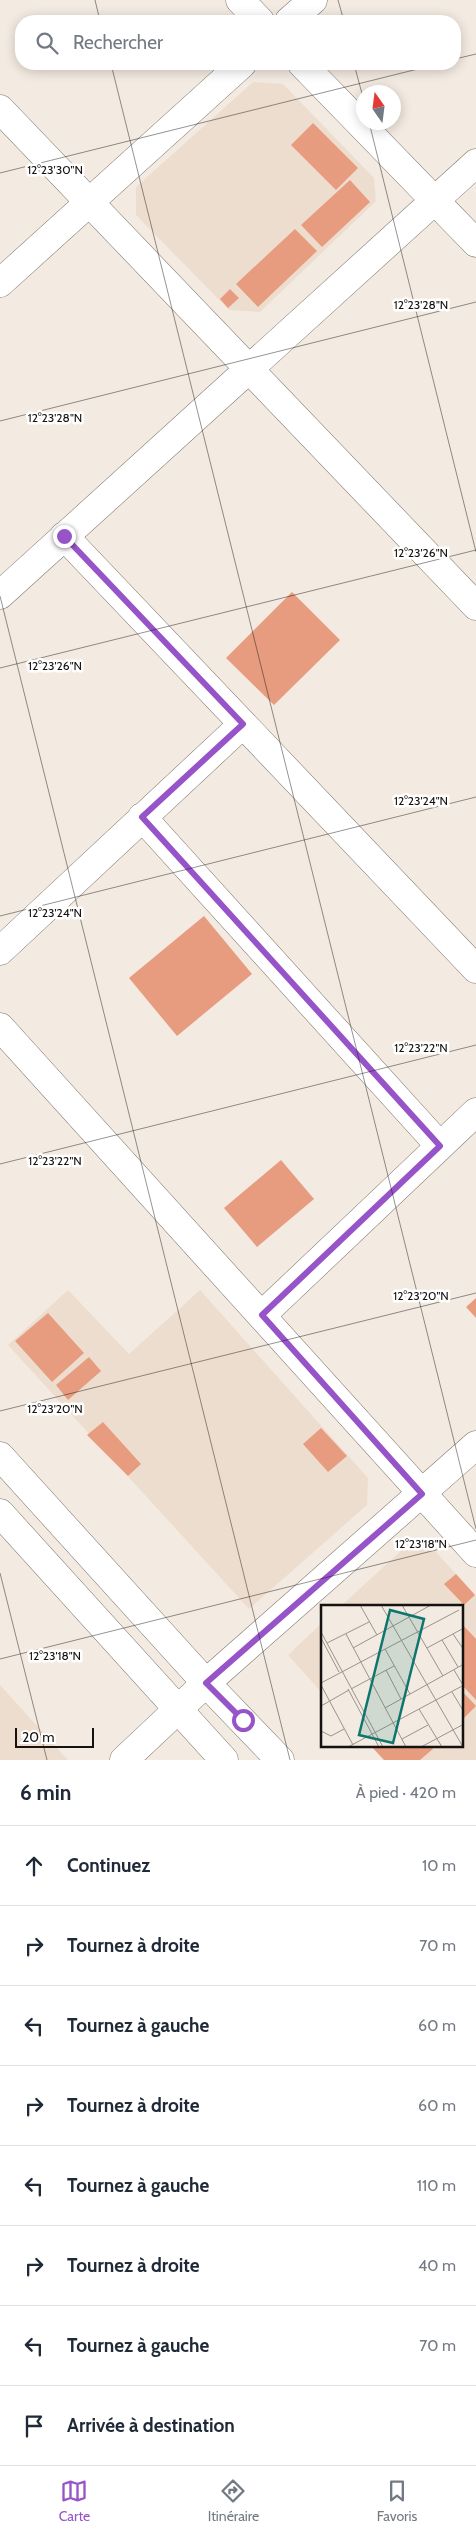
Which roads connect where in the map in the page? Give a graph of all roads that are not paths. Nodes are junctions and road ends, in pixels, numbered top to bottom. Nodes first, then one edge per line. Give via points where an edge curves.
1 (240, 0) edge
2 (313, 0) edge
3 (254, 15) edge
4 (296, 15) edge
5 (235, 70) edge
6 (308, 70) edge
7 (0, 109) edge
8 (476, 163) edge
9 (435, 200) junction
10 (89, 202) junction
11 (476, 243) edge
12 (0, 283) edge
13 (249, 369) junction
14 (64, 536) junction
15 (0, 595) edge
16 (476, 606) edge
17 (243, 724) junction
18 (142, 817) junction
19 (0, 950) edge
20 (476, 969) edge
21 (0, 1028) edge
22 (476, 1112) edge
23 (440, 1146) junction
24 (262, 1315) junction
25 (476, 1445) edge
26 (0, 1456) edge
27 (422, 1494) junction
28 (0, 1513) edge
29 (476, 1553) edge
30 (206, 1683) junction
31 (180, 1709) junction
32 (124, 1760) edge
33 (224, 1760) edge
34 (280, 1760) edge

1 - 3 street
2 - 4 street
5 - 10 street
6 - 9 street
7 - 10 street
8 - 9 street
9 - 11 street
9 - 13 street
10 - 12 street
10 - 13 street
13 - 14 street
13 - 16 street
14 - 15 street
14 - 17 street
17 - 18 street
17 - 20 street
18 - 19 street
18 - 23 street
21 - 24 street
22 - 23 street
23 - 24 street
24 - 27 street
25 - 27 street
26 - 30 street
27 - 29 street
27 - 30 street
28 - 31 street
30 - 31 street
30 - 34 street
31 - 32 street
31 - 33 street

